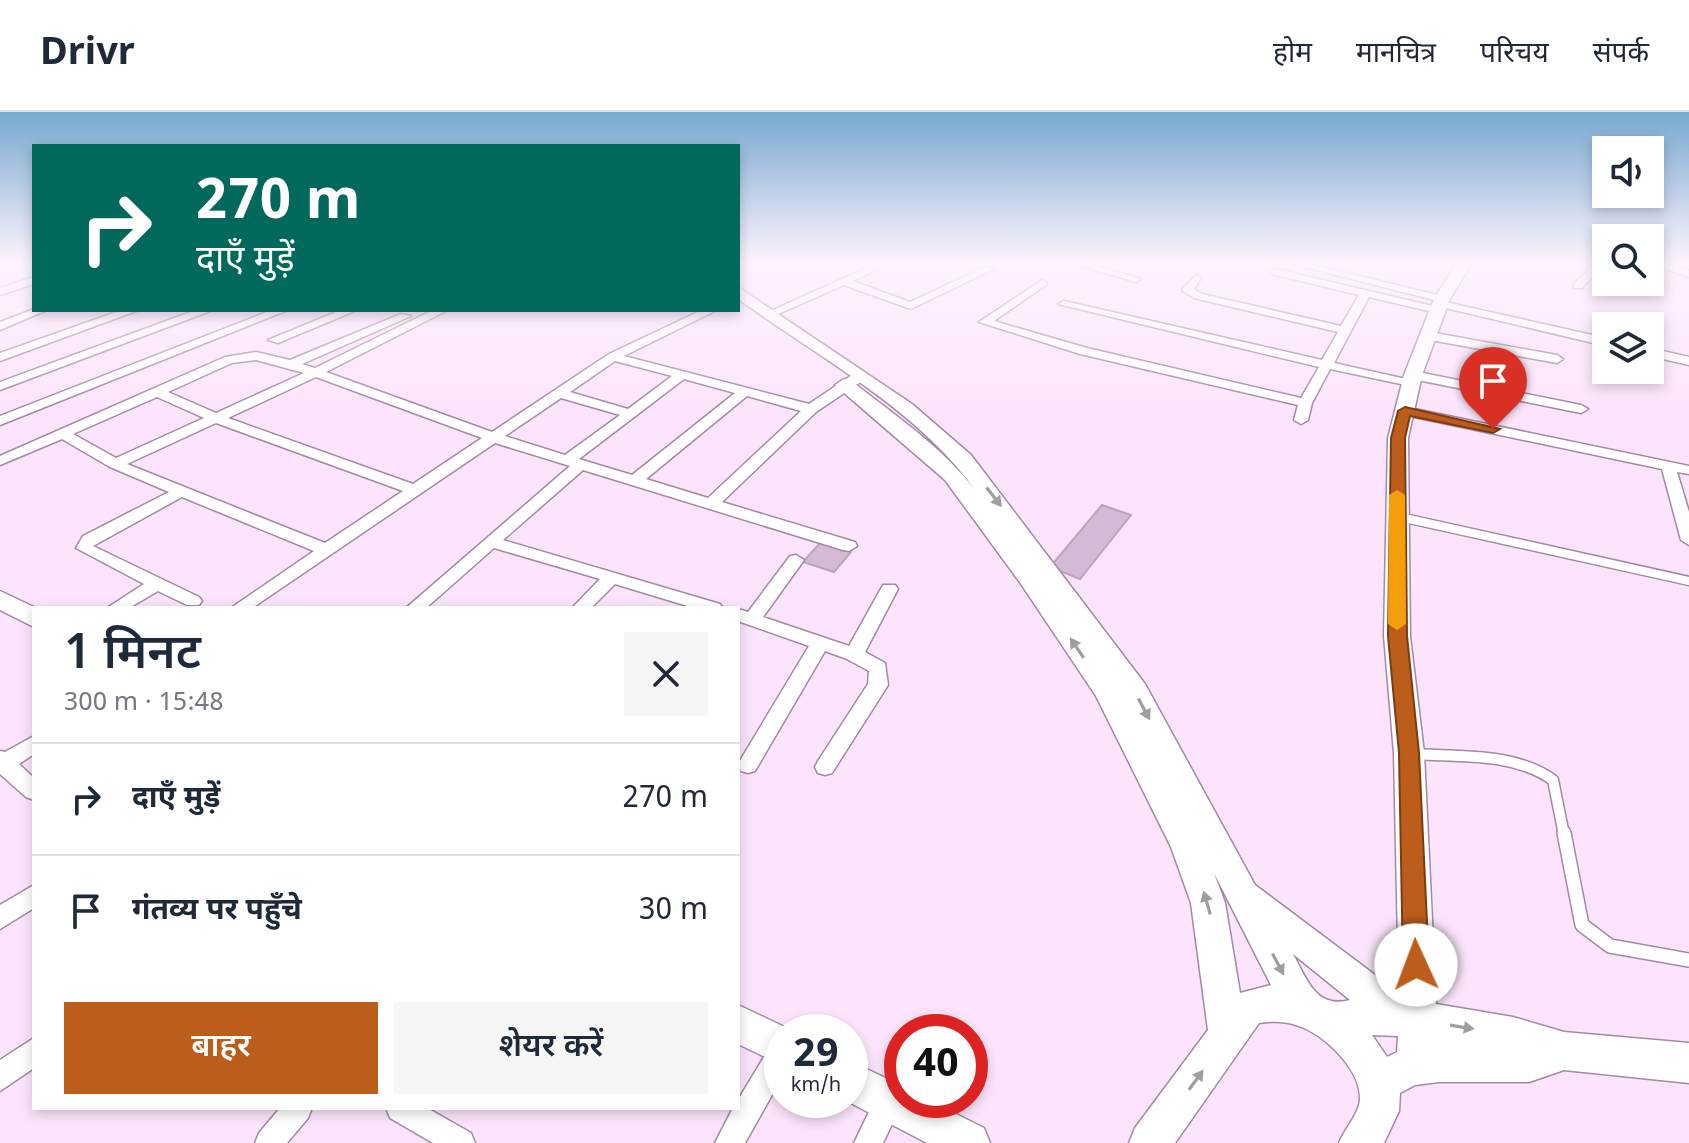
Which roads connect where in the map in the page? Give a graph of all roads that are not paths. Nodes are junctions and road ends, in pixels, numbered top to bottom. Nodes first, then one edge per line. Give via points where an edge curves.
1 (36, 312) edge
2 (127, 312) edge
3 (201, 312) edge
4 (277, 312) edge
5 (346, 312) edge
6 (413, 312) edge
7 (436, 312) edge
8 (707, 312) edge
9 (758, 312) edge
10 (766, 312) edge
11 (774, 312) edge
12 (999, 312) edge
13 (1099, 312) edge
14 (1267, 312) edge
15 (1354, 312) edge
16 (1437, 312) edge
17 (1475, 312) edge
18 (770, 314) junction
19 (0, 326) edge
20 (1343, 330) junction
21 (1429, 336) junction
22 (1592, 339) edge
23 (274, 340) dead end
24 (1664, 355) edge
25 (0, 357) edge
26 (613, 357) junction
27 (1557, 359) dead end
28 (1689, 361) edge
29 (291, 364) junction
30 (1325, 365) junction
31 (315, 373) junction
32 (679, 377) junction
33 (1412, 380) junction
34 (852, 381) junction
35 (0, 386) edge
36 (158, 392) junction
37 (559, 393) junction
38 (743, 393) junction
39 (1305, 403) junction
40 (811, 409) junction
41 (1581, 409) dead end
42 (1405, 411) junction
43 (628, 413) junction
44 (215, 418) junction
45 (1301, 420) dead end
46 (0, 421) edge
47 (63, 434) junction
48 (492, 437) junction
49 (0, 461) edge
50 (575, 462) junction
51 (115, 464) junction
52 (1668, 465) junction
53 (1689, 470) edge
54 (634, 481) junction
55 (415, 490) junction
56 (182, 491) junction
57 (711, 504) junction
58 (1396, 516) junction
59 (1689, 540) edge
60 (493, 542) junction
61 (849, 546) dead end
62 (327, 550) junction
63 (796, 560) dead end
64 (612, 577) junction
65 (1689, 581) edge
66 (156, 584) junction
67 (889, 589) dead end
68 (0, 599) edge
69 (193, 601) dead end
70 (119, 606) edge
71 (243, 606) edge
72 (417, 606) edge
73 (583, 606) edge
74 (707, 606) edge
75 (32, 617) edge
76 (745, 618) edge
77 (820, 643) junction
78 (854, 654) junction
79 (32, 745) edge
80 (1409, 753) junction
81 (2, 763) edge
82 (748, 765) dead end
83 (825, 767) dead end
84 (32, 789) edge
85 (1240, 891) junction
86 (32, 896) edge
87 (0, 918) edge
88 (1689, 960) edge
89 (1316, 1016) junction
90 (1409, 1019) junction
91 (740, 1025) edge
92 (1228, 1036) junction
93 (764, 1039) edge
94 (1564, 1051) junction
95 (32, 1053) edge
96 (1689, 1063) edge
97 (1416, 1064) junction
98 (0, 1077) edge
99 (764, 1081) edge
100 (1379, 1082) junction
101 (296, 1110) edge
102 (403, 1110) edge
103 (884, 1111) edge
104 (921, 1118) edge
105 (269, 1143) edge
106 (461, 1143) edge
107 (729, 1143) edge
108 (868, 1143) edge
109 (969, 1143) edge
110 (1150, 1143) edge
111 (1360, 1143) edge

1 - 19 street
2 - 25 street
3 - 35 street
4 - 46 street
5 - 23 street
6 - 29 street
7 - 31 street
8 - 26 street
9 - 34 street
10 - 18 street
11 - 18 street
12 - 39 street via 985,322
13 - 30 street
14 - 20 street
15 - 20 street
16 - 21 street
17 - 22 street
18 - 34 street
20 - 30 street
21 - 27 street
21 - 33 street
24 - 28 street
26 - 32 street
26 - 37 street
29 - 31 street
29 - 36 street via 240,357
30 - 33 street
30 - 39 street
31 - 44 street
31 - 48 street
32 - 38 street
32 - 43 street
33 - 41 street
33 - 42 street
34 - 40 street
34 -> 85 street via 905,408 964,459 1006,513 1135,691
92 -> 34 street via 1208,903 1187,846 1108,692 953,475
36 - 44 street
36 - 47 street
37 - 43 street
37 - 48 street
38 - 40 street
38 - 54 street
39 - 45 street
40 - 57 street
42 - 52 street
42 - 58 street via 1398,438
43 - 50 street
44 - 51 street
44 - 55 street
47 - 49 street
47 - 51 street
48 - 50 street
48 - 55 street
50 - 54 street
50 - 60 street
51 - 56 street
52 - 53 street
52 - 59 street
54 - 57 street
55 - 62 street
56 - 62 street
56 - 66 street via 85,544 86,550
57 - 61 street
58 - 65 lane
58 - 80 street via 1397,636
60 - 64 street
60 - 72 street
62 - 71 street
63 - 76 street
64 - 73 street
64 - 74 street
66 - 69 street
66 - 70 street
67 - 78 street
68 - 75 street
76 - 77 street
77 - 78 street
77 - 82 street
78 - 83 street via 878,668 878,685
79 - 81 street
80 - 88 lane via 1523,764 1547,773 1553,780 1582,925 1610,946
80 - 90 street
81 - 84 street
85 -> 89 street
85 - 90 street
86 - 87 street
89 - 90 street
89 - 92 street via 1265,1002 1247,1008
89 - 100 street via 1360,1052
90 -> 94 street via 1513,1036
90 - 97 street
91 - 93 street
110 -> 92 street
94 - 96 street
94 - 97 street via 1523,1065
95 - 98 street
97 - 100 street
99 - 107 street
100 - 111 street via 1379,1111
101 - 105 street
102 - 106 street
103 - 108 street
104 - 109 street

